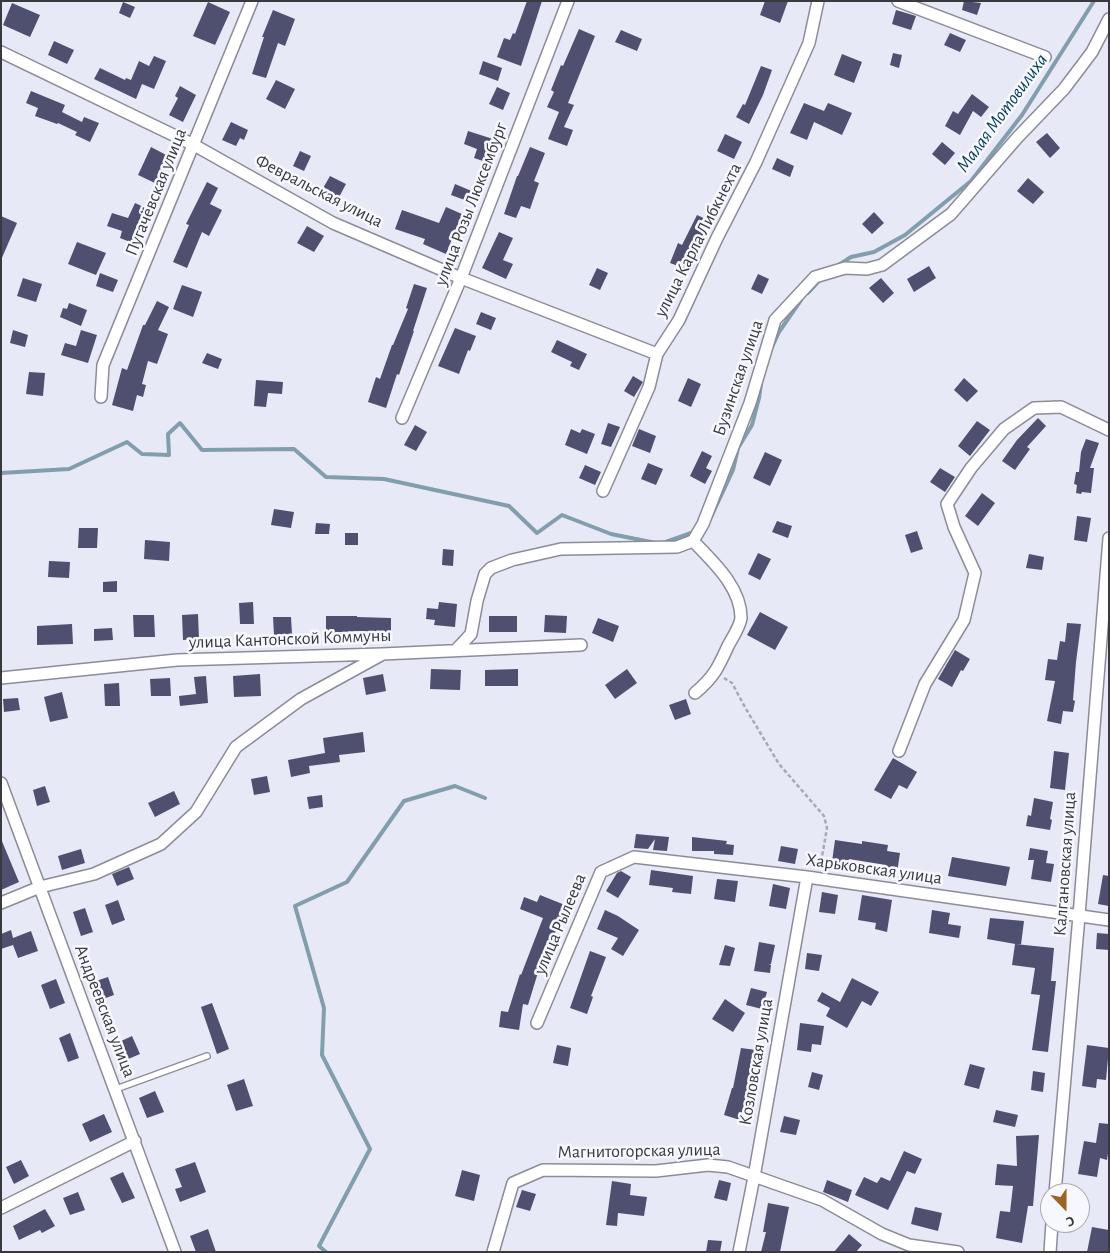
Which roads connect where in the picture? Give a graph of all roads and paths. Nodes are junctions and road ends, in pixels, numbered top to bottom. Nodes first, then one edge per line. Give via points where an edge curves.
1 (252, 1) edge
2 (568, 1) edge
3 (818, 1) edge
4 (898, 1) edge
5 (1109, 19) edge
6 (1, 52) edge
7 (1045, 57) dead end
8 (194, 145) junction
9 (461, 278) junction
10 (657, 354) junction
11 (101, 397) dead end
12 (402, 418) dead end
13 (1109, 430) edge
14 (602, 491) dead end
15 (1109, 538) edge
16 (693, 541) junction
17 (581, 645) dead end
18 (456, 650) junction
19 (382, 654) junction
20 (1, 678) edge
21 (732, 684) dead end
22 (695, 693) dead end
23 (899, 751) dead end
24 (1, 783) edge
25 (634, 857) joint
26 (807, 877) junction
27 (40, 887) junction
28 (1, 903) edge
29 (1079, 916) junction
30 (1109, 920) edge
31 (537, 1023) dead end
32 (208, 1056) dead end
33 (116, 1089) junction
34 (135, 1141) junction
35 (754, 1177) junction
36 (1056, 1183) edge
37 (1, 1208) edge
38 (1051, 1233) edge
39 (175, 1252) edge
40 (493, 1252) edge
41 (739, 1252) edge
42 (958, 1252) edge
43 (1050, 1252) edge

1 - 8 street, Пугачёвская улица
2 - 9 street, улица Розы Люксембург
3 - 10 street, улица Карла Либкнехта via 809,43 756,162 679,320
4 - 7 street
5 - 16 street, Бузинская улица via 1092,52 1064,89 951,214 882,265 866,269 845,268 815,277 774,320 750,403
6 - 8 street, Февральская улица
8 - 9 street, Февральская улица via 333,222
8 - 11 street, Пугачёвская улица via 103,365
9 - 10 street, Февральская улица
9 - 12 street, улица Розы Люксембург
10 - 14 street, улица Карла Либкнехта via 649,387
13 - 23 street via 1061,407 1034,408 1004,429 971,468 947,504 975,573 964,620 924,684
15 - 29 street, Калгановская улица
16 - 18 street via 677,547 562,549 491,568 485,574 479,592 471,634
16 - 22 street via 716,564 737,596 741,620 719,667
17 - 18 street, улица Кантонской Коммуны
18 - 19 street, улица Кантонской Коммуны
19 - 20 street, улица Кантонской Коммуны via 177,660
19 - 27 street via 301,699 236,747 196,812 161,844 94,874
21 - 26 path via 779,764 824,816 827,828 819,870
24 - 27 street, Андреевская улица
25 - 26 street, Харьковская улица
25 - 31 street, улица Рылеева via 601,872
26 - 29 street, Харьковская улица
26 - 35 street, Козловская улица
27 - 28 street
27 - 33 street, Андреевская улица
29 - 30 street, Харьковская улица
29 - 36 street, Калгановская улица
32 - 33 lane
33 - 34 street, Андреевская улица
34 - 37 street
34 - 39 street, Андреевская улица
35 - 40 street, Магнитогорская улица via 728,1167 708,1165 656,1171 543,1170 513,1183
35 - 41 street, Козловская улица
35 - 42 street, Магнитогорская улица via 822,1200 882,1234 909,1245
38 - 43 street

